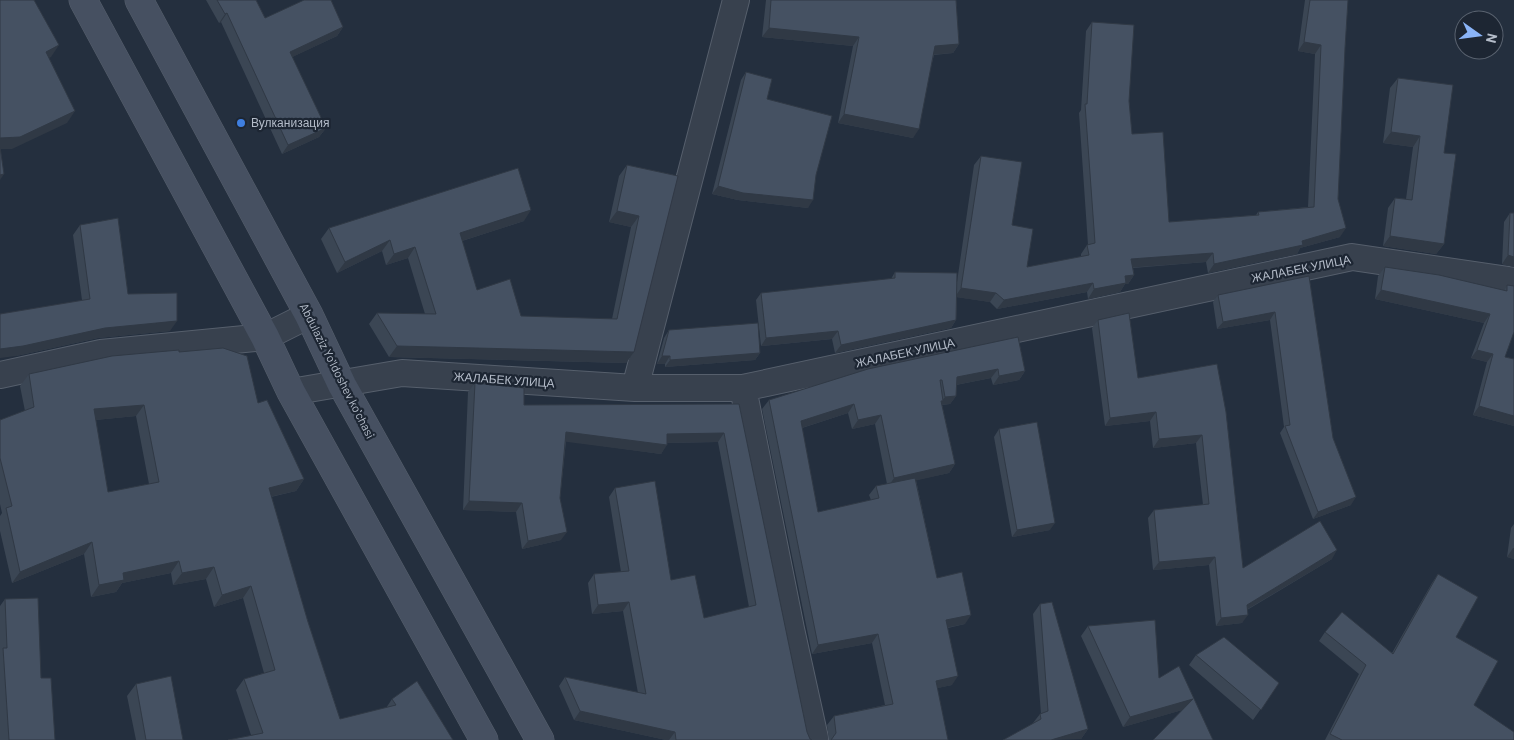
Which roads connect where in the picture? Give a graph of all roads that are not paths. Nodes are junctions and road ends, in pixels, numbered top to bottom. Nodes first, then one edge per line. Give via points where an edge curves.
1 (83, 0) edge
2 (139, 0) edge
3 (736, 0) edge
4 (1514, 281) edge
5 (309, 315) junction
6 (265, 337) junction
7 (0, 375) edge
8 (342, 385) junction
9 (635, 388) junction
10 (743, 388) junction
11 (291, 392) junction
12 (815, 738) dead end
13 (484, 740) edge
14 (540, 740) edge

1 - 6 main road
2 - 5 main road, Abdulaziz Yoʻldoshev koʻchasi
3 - 9 street
4 - 10 street, ЖАЛАБЕК УЛИЦА via 1352,258
5 - 6 street
5 - 8 main road, Abdulaziz Yoʻldoshev koʻchasi
6 - 7 street via 100,353
6 - 11 main road
8 - 9 street, ЖАЛАБЕК УЛИЦА via 402,373
8 - 11 street, ЖАЛАБЕК УЛИЦА
8 - 14 main road, Abdulaziz Yoʻldoshev koʻchasi
9 - 10 street, ЖАЛАБЕК УЛИЦА
10 - 12 street
11 - 13 main road

